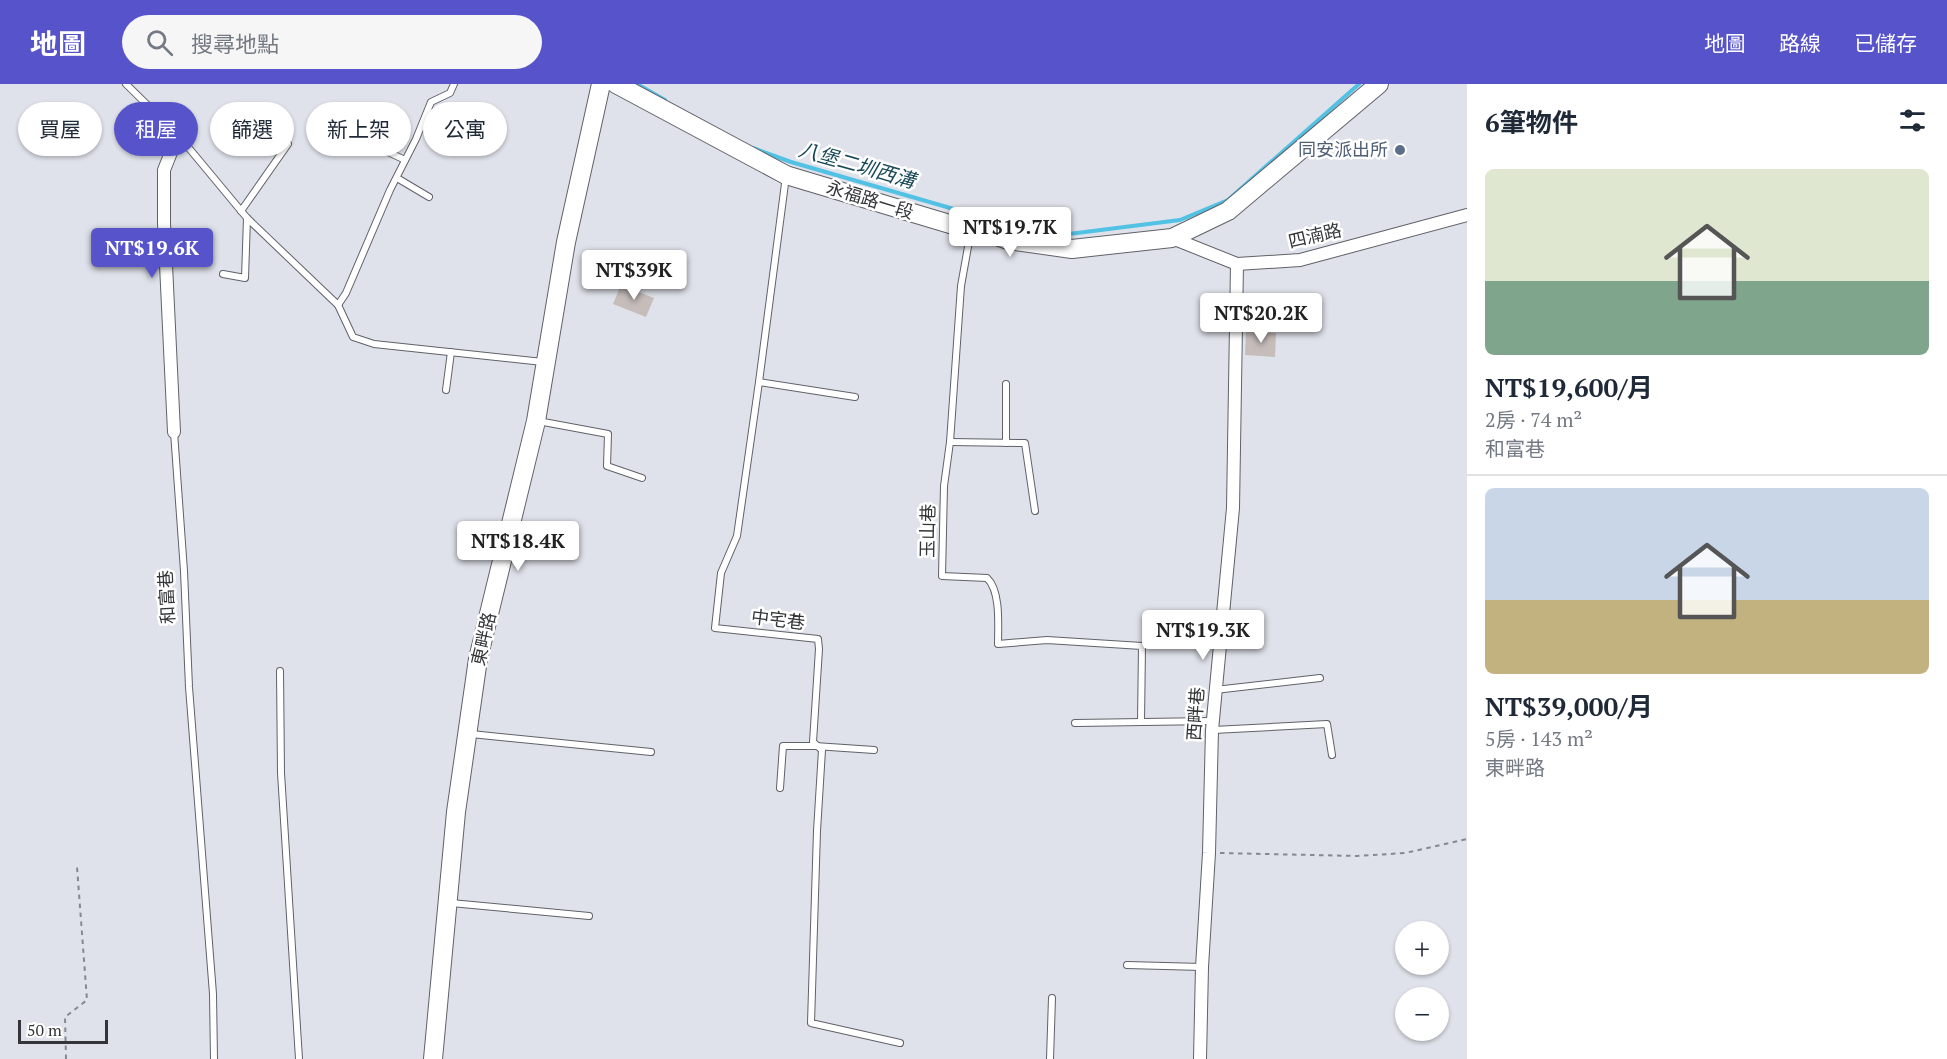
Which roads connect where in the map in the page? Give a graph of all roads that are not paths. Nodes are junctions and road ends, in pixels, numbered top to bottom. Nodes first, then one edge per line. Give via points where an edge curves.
1 (126, 84) edge
2 (454, 84) edge
3 (601, 84) edge
4 (616, 84) edge
5 (1379, 84) edge
6 (144, 102) edge
7 (431, 102) edge
8 (423, 122) edge
9 (170, 156) edge
10 (195, 156) edge
11 (280, 156) edge
12 (397, 156) edge
13 (405, 160) junction
14 (786, 176) junction
15 (397, 178) junction
16 (429, 197) dead end
17 (241, 211) junction
18 (1467, 215) edge
19 (247, 218) junction
20 (972, 227) junction
21 (1172, 238) junction
22 (1238, 264) junction
23 (223, 274) dead end
24 (338, 305) junction
25 (451, 352) junction
26 (547, 363) junction
27 (759, 382) junction
28 (1006, 384) dead end
29 (446, 390) dead end
30 (855, 397) dead end
31 (536, 421) junction
32 (174, 432) joint
33 (950, 442) junction
34 (1006, 443) junction
35 (642, 478) dead end
36 (1035, 511) dead end
37 (280, 671) dead end
38 (1320, 678) dead end
39 (1215, 690) junction
40 (1141, 722) junction
41 (1075, 723) dead end
42 (1213, 726) junction
43 (467, 734) junction
44 (815, 746) junction
45 (874, 750) dead end
46 (651, 752) dead end
47 (1332, 755) dead end
48 (780, 788) dead end
49 (447, 903) junction
50 (589, 916) dead end
51 (1127, 965) dead end
52 (1202, 967) junction
53 (1052, 998) dead end
54 (900, 1043) dead end
55 (214, 1059) edge
56 (298, 1059) edge
57 (433, 1059) edge
58 (1050, 1059) edge
59 (1200, 1059) edge

1 - 6 lane
2 - 7 lane via 450,93
3 - 26 street, 東畔路 via 566,242
4 - 14 street, 永福路一段
5 - 21 street, 永福路一段 via 1228,211
8 - 13 lane
9 - 32 street, 和富巷 via 164,170 165,235
10 - 17 lane
11 - 17 lane
12 - 13 lane
13 - 15 lane
14 - 20 street, 永福路一段 via 953,225
14 - 27 lane, 中宅巷
15 - 16 lane
15 - 24 lane
17 - 19 lane
18 - 22 street, 四湳路 via 1300,260
19 - 23 lane via 245,278
19 - 24 lane
20 - 21 street, 永福路一段 via 1008,240 1072,249
20 - 33 lane, 玉山巷 via 961,286
21 - 22 street, 四湳路
22 - 39 street, 西畔巷 via 1233,508
24 - 25 lane via 353,336 374,344
25 - 26 lane
25 - 29 lane
26 - 31 street, 東畔路
27 - 30 lane
27 - 44 lane, 中宅巷 via 737,536 722,573 715,628 818,639
28 - 34 lane
31 - 35 lane via 608,434 607,466
31 - 43 street, 東畔路 via 478,659
32 - 55 lane, 和富巷 via 213,994
33 - 34 lane
33 - 40 lane, 玉山巷 via 944,486 942,576 987,578 992,583 998,644 1047,640 1142,646
34 - 36 lane via 1025,443
37 - 56 lane via 281,773
38 - 39 lane
39 - 42 street, 西畔巷
40 - 41 lane
40 - 42 lane
42 - 47 lane via 1327,724
42 - 52 street, 西畔巷
43 - 46 lane
43 - 49 street, 東畔路
44 - 45 lane
44 - 48 lane via 783,746
44 - 54 lane, 中宅巷 via 822,750 811,1023
49 - 50 lane
49 - 57 street, 東畔路
51 - 52 lane
52 - 59 street, 西畔巷
53 - 58 lane

